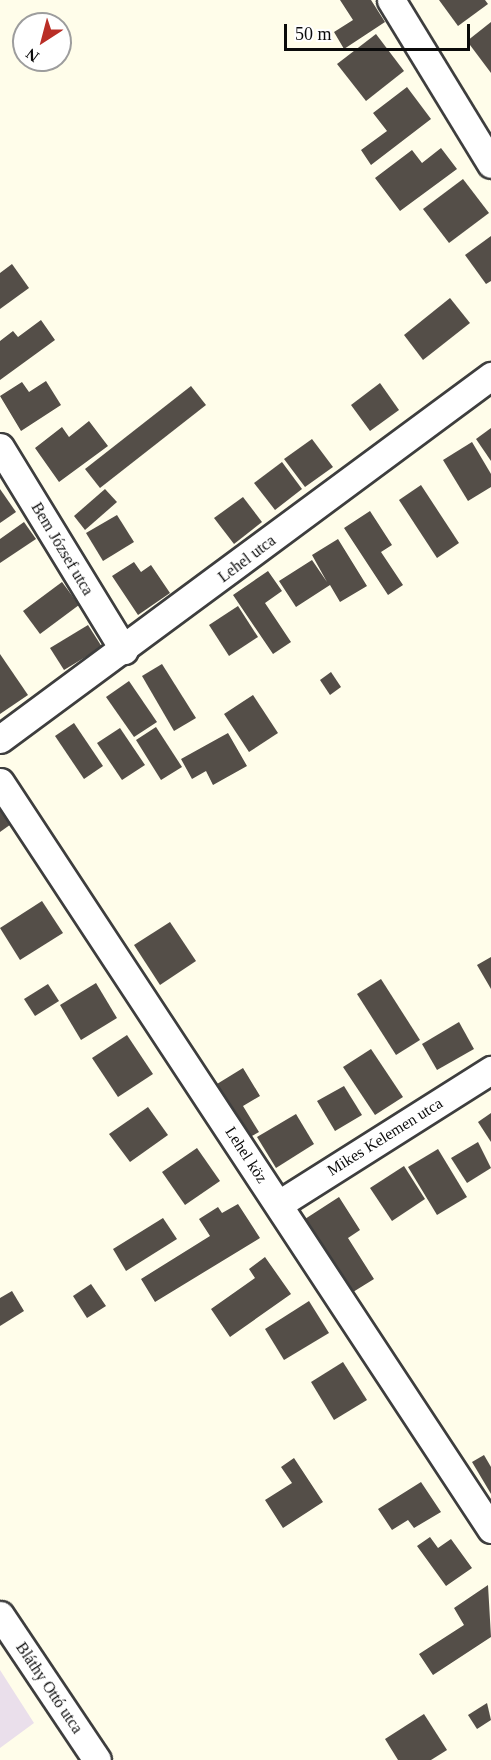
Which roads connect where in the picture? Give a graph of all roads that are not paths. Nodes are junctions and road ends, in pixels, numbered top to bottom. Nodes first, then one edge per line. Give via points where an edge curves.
1 (391, 0) edge
2 (491, 164) edge
3 (491, 376) edge
4 (0, 447) edge
5 (124, 650) junction
6 (0, 739) edge
7 (0, 782) edge
8 (491, 1070) edge
9 (279, 1204) junction
10 (491, 1529) edge
11 (0, 1615) edge
12 (97, 1760) edge

1 - 2 street
3 - 5 street, Lehel utca
4 - 5 street, Bem József utca
5 - 6 street, Lehel utca
7 - 9 street, Lehel köz
8 - 9 street, Mikes Kelemen utca
9 - 10 street, Lehel köz
11 - 12 street, Bláthy Ottó utca

